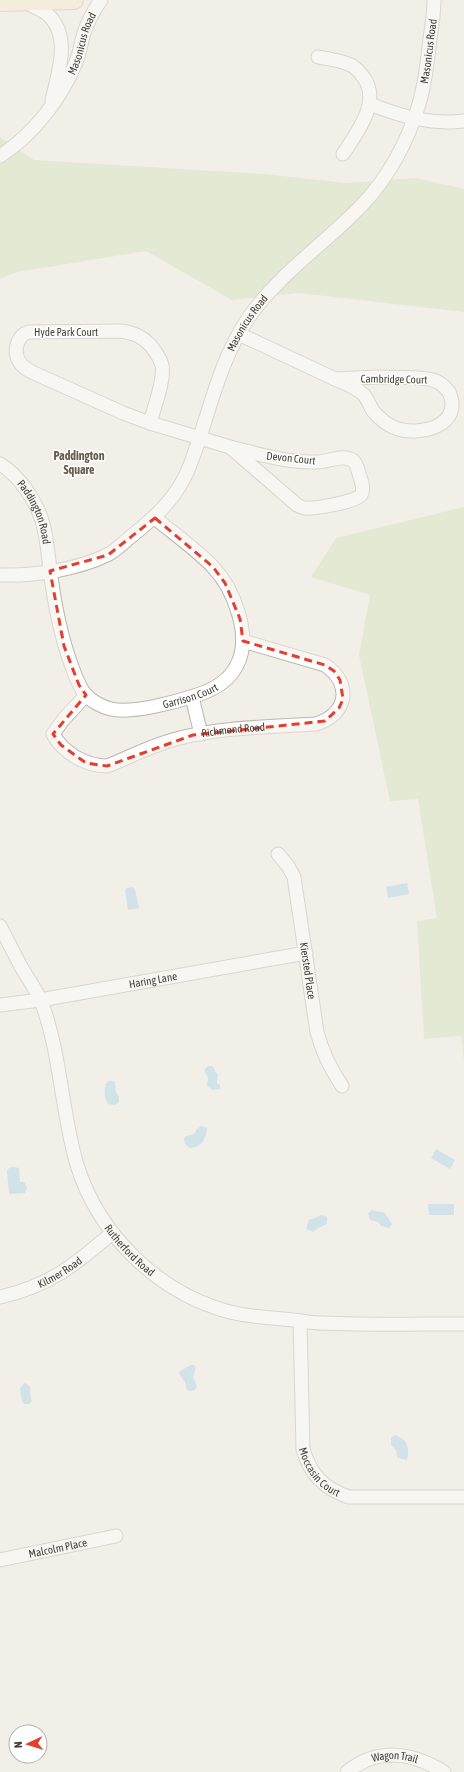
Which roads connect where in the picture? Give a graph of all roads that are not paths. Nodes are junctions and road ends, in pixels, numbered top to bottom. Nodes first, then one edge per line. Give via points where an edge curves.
1 (74, 0) edge
2 (101, 0) edge
3 (434, 0) edge
4 (0, 2) edge
5 (23, 2) junction
6 (318, 57) dead end
7 (370, 104) junction
8 (50, 106) junction
9 (414, 119) junction
10 (464, 121) edge
11 (343, 154) dead end
12 (0, 156) edge
13 (239, 334) junction
14 (335, 379) junction
15 (150, 423) junction
16 (200, 437) junction
17 (230, 447) junction
18 (0, 464) edge
19 (155, 518) junction
20 (50, 571) junction
21 (0, 575) edge
22 (243, 641) junction
23 (86, 695) junction
24 (192, 697) junction
25 (201, 734) junction
26 (278, 854) dead end
27 (0, 926) edge
28 (306, 953) junction
29 (40, 1000) junction
30 (0, 1005) edge
31 (342, 1086) dead end
32 (112, 1233) junction
33 (0, 1297) edge
34 (300, 1321) junction
35 (464, 1324) edge
36 (464, 1497) edge
37 (116, 1536) dead end
38 (0, 1560) edge
39 (347, 1772) edge
40 (444, 1772) edge

1 - 5 street
2 - 8 street, Masonicus Road via 92,13 84,33 68,83
3 - 9 street, Masonicus Road via 428,57
4 - 5 street
5 - 8 street, Masonicus Road via 47,13 56,24 61,43 61,60
6 - 7 street via 350,64 360,72 369,85
7 - 9 street
7 - 11 street
8 - 12 street, Masonicus Road via 25,136
9 - 10 street
9 - 13 street, Masonicus Road via 390,169 371,195 352,216 278,281
13 - 14 street, Cambridge Court
13 - 16 street, Masonicus Road via 226,359
14 - 14 street, Cambridge Court via 353,387 364,396 374,412 397,428 437,428 452,417 455,408 454,400 445,387 433,380 377,377
15 - 15 street, Hyde Park Court via 162,376 162,364 142,337 122,331 29,332 19,339 16,355 25,368
15 - 16 street, Hyde Park Court
16 - 17 street, Devon Court
16 - 19 street, Masonicus Road via 190,467 178,490
17 - 17 street, Devon Court via 297,505 306,508 354,500 363,490 359,471 350,459 317,462 294,460 258,455
18 - 20 street, Paddington Road via 6,467 34,502 43,523
19 - 20 street, Masonicus Road via 108,555 76,566
19 - 22 street, Garrison Court via 213,567 225,583 240,619
20 - 21 street, Masonicus Road
20 - 23 street, Garrison Court via 64,646 79,685
22 - 24 street, Garrison Court via 242,652 230,676 210,691
22 - 25 street, Richmond Road via 325,665 334,671 343,689 339,708 333,716 316,724 223,730
23 - 24 street, Garrison Court via 111,709 132,711
23 - 25 street, Richmond Road via 53,734 61,745 86,763 107,766 174,739
24 - 25 street
26 - 28 street, Kiersted Place via 294,877
27 - 29 street, Rutherford Road
28 - 29 street, Haring Lane
28 - 31 street, Kiersted Place via 317,1032 330,1068
29 - 30 street, Haring Lane
29 - 32 street, Rutherford Road via 60,1077 77,1164 97,1209
32 - 33 street, Kilmer Road via 58,1276 37,1286
32 - 34 street, Rutherford Road via 140,1263 161,1279 204,1303 229,1312
34 - 35 street, Rutherford Road
34 - 36 street, Moccasin Court via 303,1449 314,1475 335,1493 349,1497
37 - 38 street, Malcolm Place
39 - 40 street, Wagon Trail via 369,1758 401,1755 417,1758

